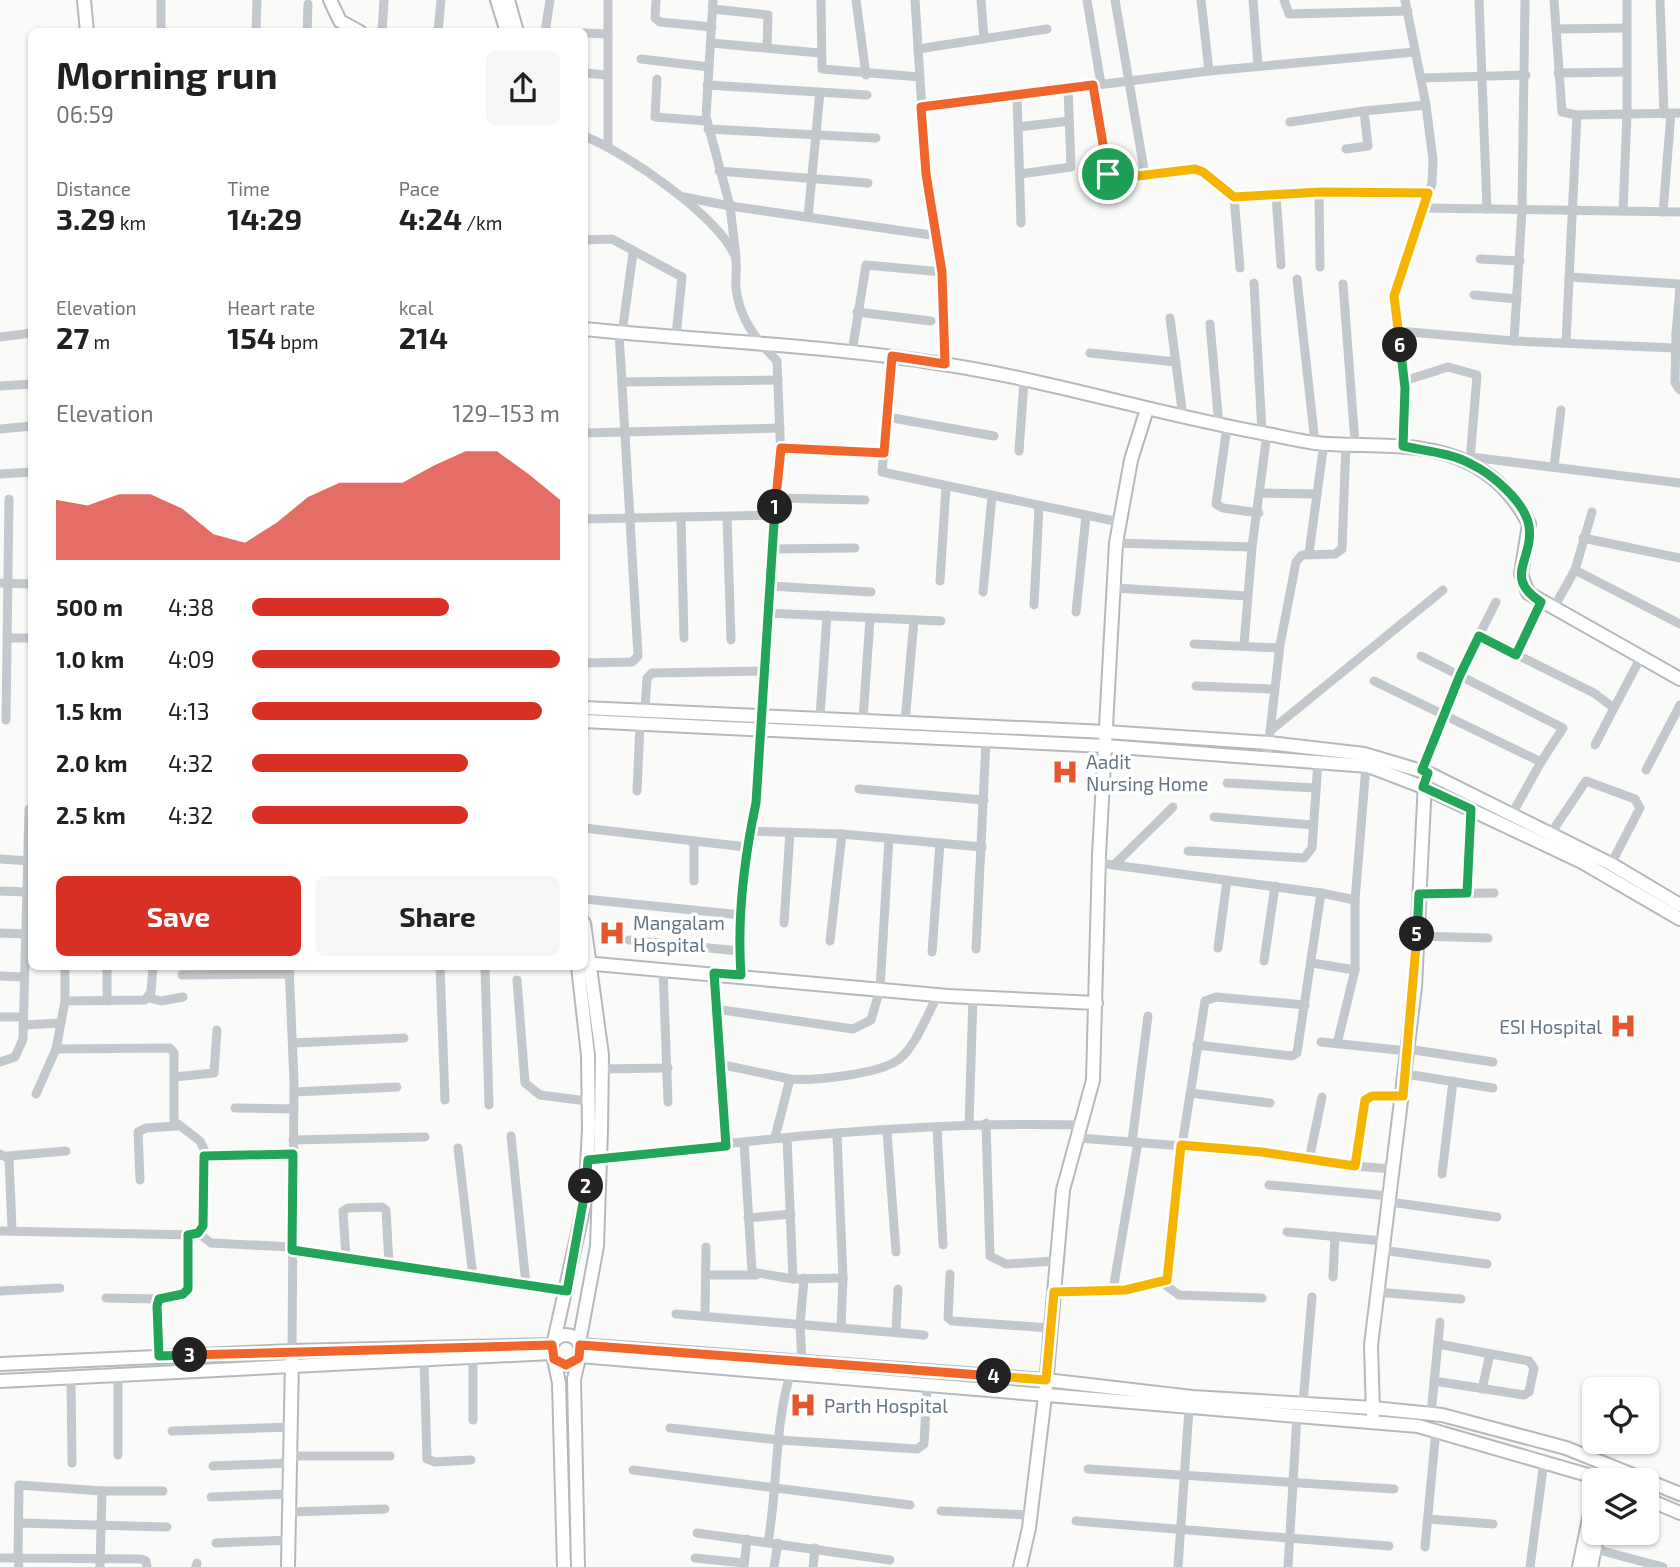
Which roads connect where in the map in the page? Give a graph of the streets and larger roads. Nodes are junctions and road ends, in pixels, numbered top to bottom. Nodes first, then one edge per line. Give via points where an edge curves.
1 (84, 0) edge
2 (161, 0) edge
3 (257, 0) edge
4 (330, 0) edge
5 (384, 0) edge
6 (441, 0) edge
7 (497, 0) edge
8 (508, 0) edge
9 (550, 0) edge
10 (608, 0) edge
11 (656, 0) edge
12 (821, 0) edge
13 (856, 0) edge
14 (915, 0) edge
15 (981, 0) edge
16 (1087, 0) edge
17 (1115, 0) edge
18 (1201, 0) edge
19 (1253, 0) edge
20 (1284, 0) edge
21 (1405, 0) edge
22 (1479, 0) edge
23 (1525, 0) edge
24 (1555, 0) edge
25 (1627, 0) edge
26 (1660, 0) edge
27 (308, 4) dead end
28 (713, 4) edge
29 (1408, 11) junction
30 (340, 26) edge
31 (712, 27) junction
32 (87, 28) edge
33 (161, 28) edge
34 (256, 28) edge
35 (307, 28) edge
36 (382, 28) edge
37 (438, 28) edge
38 (506, 28) edge
39 (516, 28) edge
40 (546, 28) edge
41 (1627, 28) junction
42 (1047, 29) dead end
43 (1556, 29) junction
44 (588, 33) edge
45 (608, 34) junction
46 (984, 39) junction
47 (711, 43) junction
48 (767, 48) junction
49 (918, 49) junction
50 (820, 52) junction
51 (1415, 52) junction
52 (641, 58) dead end
53 (709, 66) junction
54 (1258, 66) junction
55 (1209, 71) junction
56 (1627, 72) junction
57 (588, 73) edge
58 (1558, 73) junction
59 (607, 75) junction
60 (866, 75) junction
61 (1526, 75) junction
62 (1482, 76) junction
63 (920, 77) junction
64 (1421, 78) junction
65 (657, 79) dead end
66 (1130, 80) junction
67 (707, 85) junction
68 (1097, 85) junction
69 (1068, 88) junction
70 (820, 92) junction
71 (1017, 95) junction
72 (867, 96) dead end
73 (1426, 105) junction
74 (921, 107) junction
75 (1364, 111) junction
76 (1627, 114) junction
77 (1672, 114) edge
78 (1577, 115) junction
79 (1069, 121) junction
80 (1290, 122) dead end
81 (707, 125) junction
82 (1018, 127) junction
83 (816, 135) junction
84 (588, 138) edge
85 (876, 138) dead end
86 (608, 147) junction
87 (1346, 149) dead end
88 (719, 171) junction
89 (1020, 174) junction
90 (1145, 174) junction
91 (812, 178) junction
92 (867, 183) dead end
93 (1319, 192) junction
94 (1428, 193) junction
95 (1276, 195) junction
96 (678, 196) junction
97 (1234, 197) junction
98 (730, 206) junction
99 (1423, 208) junction
100 (1487, 209) junction
101 (1522, 210) junction
102 (1572, 210) junction
103 (1622, 211) junction
104 (1663, 212) junction
105 (1680, 212) edge
106 (808, 217) junction
107 (1021, 223) dead end
108 (938, 236) junction
109 (588, 240) edge
110 (633, 253) junction
111 (736, 257) junction
112 (1480, 259) dead end
113 (1520, 261) junction
114 (1281, 265) dead end
115 (1320, 267) dead end
116 (1240, 268) dead end
117 (942, 272) junction
118 (1569, 277) junction
119 (1297, 279) dead end
120 (1254, 283) dead end
121 (1343, 284) dead end
122 (1680, 285) edge
123 (1474, 295) dead end
124 (1517, 299) junction
125 (1679, 304) edge
126 (857, 312) junction
127 (1170, 318) dead end
128 (931, 321) dead end
129 (1210, 324) dead end
130 (588, 330) edge
131 (1398, 331) junction
132 (28, 333) edge
133 (620, 333) junction
134 (1678, 335) edge
135 (676, 336) junction
136 (0, 337) edge
137 (1514, 341) junction
138 (1566, 342) junction
139 (760, 343) junction
140 (1675, 348) junction
141 (852, 352) junction
142 (1090, 353) dead end
143 (892, 356) junction
144 (1176, 362) junction
145 (945, 364) junction
146 (778, 380) junction
147 (1024, 381) junction
148 (1404, 381) junction
149 (622, 382) junction
150 (28, 384) edge
151 (0, 386) edge
152 (1680, 390) edge
153 (1147, 409) junction
154 (1561, 410) dead end
155 (887, 417) junction
156 (1182, 417) junction
157 (28, 426) edge
158 (1223, 427) junction
159 (780, 428) junction
160 (0, 429) edge
161 (625, 429) junction
162 (588, 433) edge
163 (1265, 434) junction
164 (993, 436) dead end
165 (1320, 443) junction
166 (1350, 443) junction
167 (1403, 446) junction
168 (781, 448) junction
169 (1019, 451) dead end
170 (884, 453) junction
171 (1471, 460) junction
172 (1554, 466) junction
173 (28, 471) edge
174 (0, 474) edge
175 (1680, 482) edge
176 (946, 487) junction
177 (1261, 493) junction
178 (1317, 494) junction
179 (992, 496) junction
180 (776, 498) junction
181 (9, 499) dead end
182 (865, 500) dead end
183 (1039, 507) junction
184 (1592, 512) dead end
185 (1259, 513) junction
186 (774, 514) junction
187 (1086, 516) junction
188 (681, 517) junction
189 (726, 517) junction
190 (631, 518) junction
191 (588, 519) edge
192 (1119, 522) junction
193 (1583, 538) junction
194 (1116, 543) junction
195 (1252, 547) junction
196 (855, 548) dead end
197 (771, 549) junction
198 (1309, 553) junction
199 (1680, 558) edge
200 (1575, 570) junction
201 (940, 581) dead end
202 (3, 583) edge
203 (28, 584) edge
204 (770, 586) junction
205 (1114, 588) junction
206 (1443, 590) dead end
207 (871, 592) dead end
208 (984, 592) dead end
209 (1247, 596) junction
210 (1496, 602) dead end
211 (1034, 605) dead end
212 (1547, 605) junction
213 (767, 612) junction
214 (1076, 612) dead end
215 (827, 615) junction
216 (870, 619) junction
217 (914, 620) junction
218 (941, 621) dead end
219 (1680, 624) edge
220 (1479, 636) junction
221 (6, 638) junction
222 (28, 638) edge
223 (684, 638) dead end
224 (731, 640) dead end
225 (1194, 644) dead end
226 (1244, 645) junction
227 (1279, 649) junction
228 (1516, 655) junction
229 (1421, 656) dead end
230 (1640, 659) junction
231 (588, 663) edge
232 (765, 671) junction
233 (1460, 675) junction
234 (1680, 678) edge
235 (1374, 681) dead end
236 (1196, 686) dead end
237 (1274, 689) junction
238 (1680, 705) edge
239 (588, 708) edge
240 (1614, 708) junction
241 (645, 710) junction
242 (1443, 713) junction
243 (764, 714) junction
244 (820, 718) junction
245 (863, 719) junction
246 (6, 720) dead end
247 (588, 721) edge
248 (905, 722) junction
249 (640, 724) junction
250 (762, 730) junction
251 (1106, 732) junction
252 (1270, 737) junction
253 (986, 741) junction
254 (1594, 745) dead end
255 (1105, 746) junction
256 (1267, 758) junction
257 (1318, 762) junction
258 (1541, 762) junction
259 (1366, 766) junction
260 (1646, 770) dead end
261 (1425, 772) junction
262 (1227, 783) dead end
263 (1423, 787) junction
264 (1316, 788) junction
265 (859, 789) dead end
266 (637, 791) dead end
267 (984, 800) junction
268 (1173, 807) dead end
269 (1471, 809) junction
270 (1512, 814) junction
271 (1214, 817) dead end
272 (1313, 825) junction
273 (588, 828) edge
274 (750, 831) junction
275 (790, 832) junction
276 (1551, 833) junction
277 (842, 834) junction
278 (889, 838) junction
279 (694, 841) junction
280 (940, 843) junction
281 (982, 847) junction
282 (746, 848) junction
283 (1188, 851) dead end
284 (0, 859) edge
285 (28, 861) edge
286 (1099, 863) junction
287 (1611, 864) junction
288 (1114, 865) junction
289 (28, 871) edge
290 (1227, 880) junction
291 (694, 881) dead end
292 (1275, 887) junction
293 (0, 891) edge
294 (26, 892) junction
295 (1321, 893) junction
296 (1467, 893) junction
297 (1494, 893) dead end
298 (1419, 894) junction
299 (588, 899) edge
300 (1355, 900) junction
301 (1680, 905) edge
302 (742, 915) junction
303 (1680, 919) edge
304 (784, 923) dead end
305 (27, 929) edge
306 (0, 933) edge
307 (1417, 936) junction
308 (1488, 938) dead end
309 (629, 940) dead end
310 (830, 941) dead end
311 (1218, 948) dead end
312 (976, 949) dead end
313 (739, 951) junction
314 (932, 952) dead end
315 (1264, 961) dead end
316 (588, 963) edge
317 (1312, 963) junction
318 (663, 969) junction
319 (65, 970) edge
320 (107, 970) edge
321 (152, 970) edge
322 (290, 970) edge
323 (440, 970) edge
324 (485, 970) edge
325 (578, 970) edge
326 (1356, 970) junction
327 (714, 973) junction
328 (182, 975) dead end
329 (741, 975) junction
330 (0, 976) edge
331 (23, 977) junction
332 (517, 980) dead end
333 (880, 989) junction
334 (938, 995) junction
335 (973, 996) junction
336 (183, 997) dead end
337 (149, 998) junction
338 (65, 1001) junction
339 (107, 1001) junction
340 (1096, 1003) junction
341 (1305, 1005) junction
342 (715, 1009) junction
343 (1148, 1016) dead end
344 (0, 1017) edge
345 (23, 1021) junction
346 (61, 1023) junction
347 (217, 1030) dead end
348 (404, 1038) dead end
349 (1321, 1042) dead end
350 (293, 1043) junction
351 (1337, 1044) junction
352 (1197, 1045) junction
353 (57, 1049) junction
354 (1408, 1050) junction
355 (0, 1062) edge
356 (1493, 1062) dead end
357 (719, 1063) junction
358 (668, 1068) junction
359 (601, 1069) junction
360 (1406, 1074) junction
361 (174, 1077) junction
362 (790, 1079) junction
363 (1453, 1081) junction
364 (397, 1087) dead end
365 (1493, 1088) dead end
366 (294, 1091) junction
367 (1190, 1093) junction
368 (36, 1094) dead end
369 (1403, 1096) junction
370 (1322, 1097) dead end
371 (445, 1100) dead end
372 (587, 1101) junction
373 (668, 1102) dead end
374 (1270, 1103) dead end
375 (489, 1105) dead end
376 (235, 1108) dead end
377 (294, 1109) junction
378 (986, 1124) junction
379 (969, 1125) junction
380 (177, 1126) junction
381 (937, 1127) junction
382 (1079, 1131) junction
383 (887, 1132) junction
384 (837, 1135) junction
385 (511, 1136) dead end
386 (425, 1137) dead end
387 (775, 1137) junction
388 (787, 1138) junction
389 (293, 1140) junction
390 (744, 1142) junction
391 (1135, 1142) junction
392 (1181, 1145) junction
393 (726, 1146) junction
394 (458, 1148) dead end
395 (66, 1151) dead end
396 (293, 1154) junction
397 (4, 1155) edge
398 (204, 1156) junction
399 (594, 1159) junction
400 (1309, 1160) junction
401 (1355, 1166) junction
402 (1393, 1169) junction
403 (1442, 1174) dead end
404 (140, 1180) dead end
405 (1269, 1185) dead end
406 (1390, 1199) junction
407 (790, 1214) junction
408 (1497, 1217) dead end
409 (748, 1218) junction
410 (12, 1229) junction
411 (0, 1231) edge
412 (1287, 1232) dead end
413 (193, 1234) junction
414 (1335, 1236) junction
415 (943, 1245) dead end
416 (1382, 1246) junction
417 (706, 1247) dead end
418 (292, 1248) junction
419 (895, 1252) dead end
420 (346, 1258) junction
421 (1055, 1261) junction
422 (389, 1264) junction
423 (1487, 1264) dead end
424 (950, 1274) dead end
425 (705, 1275) junction
426 (757, 1275) junction
427 (473, 1277) junction
428 (1333, 1277) dead end
429 (804, 1278) junction
430 (844, 1278) junction
431 (793, 1279) junction
432 (1163, 1283) junction
433 (526, 1285) junction
434 (60, 1288) dead end
435 (898, 1289) dead end
436 (1113, 1290) junction
437 (0, 1291) edge
438 (567, 1291) junction
439 (1054, 1292) junction
440 (1376, 1292) junction
441 (1312, 1297) dead end
442 (106, 1298) dead end
443 (1262, 1298) dead end
444 (159, 1299) junction
445 (1461, 1299) dead end
446 (676, 1314) dead end
447 (705, 1316) junction
448 (1440, 1322) dead end
449 (800, 1325) junction
450 (841, 1326) junction
451 (1050, 1328) junction
452 (896, 1332) junction
453 (924, 1335) dead end
454 (1438, 1344) junction
455 (553, 1349) junction
456 (580, 1350) junction
457 (292, 1351) junction
458 (1490, 1354) junction
459 (159, 1356) junction
460 (473, 1357) junction
461 (424, 1360) junction
462 (802, 1362) junction
463 (0, 1364) edge
464 (292, 1367) junction
465 (790, 1375) junction
466 (118, 1376) junction
467 (71, 1378) junction
468 (1046, 1380) junction
469 (0, 1381) edge
470 (1434, 1381) junction
471 (927, 1387) junction
472 (1482, 1389) junction
473 (1045, 1396) junction
474 (1189, 1409) junction
475 (1300, 1409) junction
476 (1373, 1414) junction
477 (1431, 1414) junction
478 (473, 1420) dead end
479 (291, 1427) junction
480 (670, 1428) dead end
481 (1436, 1429) junction
482 (172, 1431) dead end
483 (779, 1440) junction
484 (118, 1455) dead end
485 (390, 1456) dead end
486 (290, 1460) junction
487 (471, 1460) dead end
488 (1544, 1461) junction
489 (72, 1463) dead end
490 (1607, 1464) junction
491 (213, 1466) dead end
492 (1606, 1468) edge
493 (1088, 1469) dead end
494 (633, 1470) dead end
495 (1582, 1473) edge
496 (1184, 1475) junction
497 (1293, 1482) junction
498 (776, 1488) junction
499 (1394, 1489) dead end
500 (102, 1491) junction
501 (163, 1491) dead end
502 (290, 1494) junction
503 (1680, 1494) edge
504 (211, 1497) dead end
505 (1659, 1504) edge
506 (910, 1505) dead end
507 (384, 1509) dead end
508 (941, 1511) dead end
509 (289, 1512) junction
510 (1680, 1513) edge
511 (1030, 1515) junction
512 (1428, 1520) junction
513 (1076, 1521) dead end
514 (19, 1523) junction
515 (101, 1524) junction
516 (1493, 1524) dead end
517 (167, 1527) dead end
518 (1181, 1530) junction
519 (697, 1533) dead end
520 (1290, 1538) junction
521 (747, 1539) junction
522 (289, 1540) junction
523 (773, 1542) junction
524 (216, 1543) dead end
525 (1584, 1545) edge
526 (1596, 1545) edge
527 (1389, 1546) dead end
528 (816, 1548) junction
529 (1425, 1548) dead end
530 (1595, 1549) junction
531 (0, 1558) edge
532 (695, 1558) dead end
533 (890, 1560) dead end
534 (66, 1562) edge
535 (100, 1562) edge
536 (19, 1563) edge
537 (744, 1565) edge
538 (147, 1567) edge
539 (288, 1567) edge
540 (564, 1567) edge
541 (578, 1567) edge
542 (774, 1567) edge
543 (813, 1567) edge
544 (1020, 1567) edge
545 (1178, 1567) edge
546 (1288, 1567) edge
547 (1530, 1567) edge
548 (1579, 1567) edge
549 (1591, 1567) edge
550 (1663, 1567) edge

1 - 32 street
2 - 33 street
3 - 34 street
4 - 30 street
5 - 36 street
6 - 37 street
7 - 38 street
8 - 39 street
9 - 40 street
10 - 45 street
11 - 31 street via 655,18 660,22
12 - 50 street
13 - 60 street
14 - 49 street
15 - 46 street
16 - 68 street
17 - 66 street
18 - 55 street
19 - 54 street
20 - 29 street via 1285,10 1296,14
21 - 29 street
22 - 62 street
23 - 61 street
24 - 43 street
25 - 41 street
26 - 77 street
27 - 35 street
28 - 31 street
28 - 48 street via 768,15
29 - 51 street
31 - 47 street
41 - 43 street
41 - 56 street
42 - 46 street
43 - 58 street
44 - 45 street
45 - 59 street
46 - 49 street
47 - 48 street
47 - 53 street
48 - 50 street
49 - 63 street
50 - 60 street via 822,69
51 - 54 street
51 - 64 street
52 - 53 street
53 - 67 street
54 - 55 street
55 - 66 street
56 - 58 street
56 - 76 street
57 - 59 street
58 - 78 street via 1562,112
59 - 86 street
60 - 63 street
61 - 62 street
61 - 101 street
62 - 64 street
62 - 100 street
63 - 74 street
64 - 73 street
65 - 81 street via 655,117
66 - 68 street
66 - 90 street
67 - 70 street
67 - 81 street
68 - 69 street
68 - 90 street via 1108,174 1121,178
69 - 71 street
69 - 79 street
70 - 72 street
70 - 83 street
71 - 74 street
71 - 82 street
73 - 75 street
73 - 94 street via 1433,160
74 - 108 street via 926,174
75 - 80 street
75 - 87 street via 1368,146
76 - 77 street
76 - 78 street
76 - 103 street
77 - 104 street
78 - 102 street
79 - 82 street
79 - 89 street via 1071,167
81 - 83 street
81 - 88 street
82 - 89 street
83 - 85 street
83 - 91 street
84 - 86 street
86 - 96 street
88 - 91 street
88 - 98 street
89 - 107 street
90 - 97 street via 1195,169
91 - 92 street
91 - 106 street
93 - 94 street
93 - 95 street
93 - 115 street
94 - 99 street
95 - 97 street
95 - 114 street
96 - 98 street
96 - 111 street via 719,232
97 - 116 street
98 - 106 street
98 - 111 street
99 - 100 street
99 - 131 street via 1394,296
100 - 101 street
101 - 102 street
101 - 113 street
102 - 103 street
102 - 118 street
103 - 104 street
104 - 105 street
106 - 108 street
108 - 117 street
109 - 110 street via 612,239
110 - 133 street
110 - 135 street via 682,277
111 - 139 street via 740,312
112 - 113 street
113 - 124 street
117 - 126 street via 866,265
117 - 145 street
118 - 122 street
118 - 138 street
119 - 165 street
120 - 163 street
121 - 166 street
122 - 125 street
123 - 124 street
124 - 137 street
125 - 134 street
126 - 128 street
126 - 141 street
127 - 144 street
129 - 158 street
130 - 133 street
131 - 137 street
131 - 148 street
132 - 136 street
133 - 135 street
133 - 149 street
134 - 140 street
135 - 139 street
137 - 138 street
138 - 140 street
139 - 141 street
139 - 146 street via 777,361
140 - 152 street via 1675,383
141 - 143 street
142 - 144 street
143 - 145 street
143 - 155 street
144 - 156 street
145 - 147 street
146 - 149 street
146 - 159 street
147 - 153 street
147 - 169 street
148 - 167 street
148 - 171 street via 1448,367 1477,375
149 - 161 street
150 - 151 street
153 - 156 street
153 - 192 street
154 - 172 street
155 - 164 street
155 - 170 street
156 - 158 street
157 - 160 street
158 - 163 street
158 - 185 street via 1216,504
159 - 161 street
159 - 168 street
161 - 162 street
161 - 190 street
163 - 165 street
163 - 177 street
165 - 166 street
165 - 178 street
166 - 167 street
166 - 198 street via 1342,549 1335,554
167 - 171 street
168 - 170 street
168 - 180 street
170 - 176 street via 882,472
171 - 172 street
171 - 212 street via 1512,497 1529,524 1521,581 1528,593
172 - 175 street
173 - 174 street
176 - 179 street
176 - 201 street
177 - 178 street
177 - 185 street
178 - 198 street
179 - 183 street
179 - 208 street
180 - 182 street
180 - 186 street
181 - 202 street
183 - 187 street
183 - 211 street
184 - 193 street
185 - 195 street
186 - 189 street
186 - 197 street
187 - 192 street
187 - 214 street
188 - 189 street
188 - 190 street
188 - 223 street
189 - 224 street
190 - 191 street
190 - 231 street via 638,656 632,662
192 - 194 street
193 - 199 street
193 - 200 street
194 - 195 street
194 - 205 street
195 - 209 street
196 - 197 street
197 - 204 street
198 - 227 street via 1296,562
200 - 212 street
200 - 219 street
202 - 203 street
202 - 221 street
204 - 207 street
204 - 213 street
205 - 209 street
205 - 251 street
206 - 252 street
209 - 226 street
210 - 220 street
212 - 228 street
212 - 230 street
213 - 215 street
213 - 232 street
215 - 216 street
215 - 244 street
216 - 217 street
216 - 245 street
217 - 218 street
217 - 248 street
220 - 228 street
220 - 233 street
221 - 222 street
221 - 246 street
225 - 226 street
226 - 227 street
227 - 237 street
228 - 240 street via 1594,692
229 - 233 street
230 - 234 street
230 - 240 street
232 - 241 street via 652,673
232 - 243 street
233 - 242 street
233 - 258 street via 1563,728
235 - 242 street
236 - 237 street
237 - 252 street
238 - 260 street
239 - 241 street
240 - 254 street
241 - 243 street
242 - 258 street
242 - 261 street
243 - 244 street
243 - 250 street
244 - 245 street
245 - 248 street
247 - 249 street
248 - 251 street
249 - 250 street
249 - 266 street
250 - 253 street
250 - 274 street
251 - 252 street
251 - 255 street
252 - 256 street
252 - 261 street via 1364,754
253 - 255 street
253 - 267 street
255 - 256 street
255 - 286 street
256 - 257 street
257 - 259 street
257 - 264 street
258 - 270 street
259 - 263 street
259 - 300 street
261 - 263 street
261 - 270 street
262 - 264 street
263 - 269 street
263 - 298 street
264 - 272 street
265 - 267 street
267 - 281 street
268 - 288 street
269 - 296 street
269 - 303 street via 1582,862
270 - 276 street
271 - 272 street
272 - 283 street via 1312,848 1304,858
273 - 279 street
274 - 275 street
274 - 282 street
275 - 277 street
275 - 304 street
276 - 287 street
276 - 287 street via 1586,781 1635,799 1640,808
277 - 278 street
277 - 310 street
278 - 280 street
278 - 333 street
279 - 282 street
279 - 291 street
280 - 281 street
280 - 314 street
281 - 312 street
282 - 302 street
284 - 285 street
286 - 288 street
286 - 340 street
287 - 301 street
288 - 290 street
289 - 294 street
290 - 292 street
290 - 311 street
292 - 295 street
292 - 315 street
293 - 294 street
294 - 305 street
295 - 300 street
295 - 317 street
296 - 297 street
296 - 298 street
298 - 307 street
299 - 302 street
300 - 326 street
302 - 313 street
305 - 306 street
305 - 331 street
307 - 308 street
307 - 354 street
309 - 313 street
313 - 329 street
316 - 318 street
316 - 359 street
317 - 326 street
317 - 341 street
318 - 327 street
318 - 358 street
319 - 338 street
320 - 339 street
321 - 337 street
322 - 328 street
322 - 350 street
323 - 371 street
324 - 375 street
325 - 372 street via 588,1055
326 - 351 street
327 - 329 street
327 - 342 street
329 - 333 street
330 - 331 street
331 - 345 street
332 - 372 street via 525,1083 540,1095
333 - 334 street
333 - 342 street via 871,1020 853,1029
334 - 335 street
334 - 362 street via 899,1060 879,1068
335 - 340 street
335 - 379 street
336 - 337 street
337 - 339 street
338 - 339 street
338 - 346 street
340 - 382 street via 1093,1080
341 - 352 street via 1210,998 1202,1009
341 - 352 street via 1295,1055
342 - 357 street
343 - 391 street
344 - 345 street
345 - 346 street
345 - 355 street via 20,1050
346 - 353 street
347 - 361 street via 214,1073
348 - 350 street
349 - 351 street
350 - 366 street
351 - 354 street
352 - 367 street
353 - 361 street via 170,1048
353 - 368 street
354 - 356 street
354 - 360 street
357 - 362 street
357 - 393 street
358 - 359 street
358 - 373 street
359 - 399 street
360 - 363 street
360 - 369 street
361 - 380 street
362 - 387 street
363 - 365 street
363 - 403 street
364 - 366 street
366 - 377 street
367 - 374 street
367 - 392 street
369 - 401 street via 1365,1100
369 - 402 street
370 - 400 street
372 - 399 street
376 - 377 street
377 - 389 street
378 - 379 street
378 - 382 street
378 - 421 street via 990,1256 1000,1264
379 - 381 street
380 - 398 street via 201,1141
380 - 404 street via 138,1132
381 - 383 street
381 - 415 street
382 - 391 street
382 - 421 street via 1063,1190
383 - 384 street
383 - 419 street
384 - 388 street
384 - 430 street
385 - 433 street
386 - 389 street
387 - 388 street
387 - 390 street
388 - 407 street
389 - 396 street
390 - 393 street
390 - 409 street
391 - 392 street
391 - 436 street
392 - 400 street
392 - 432 street via 1167,1280
393 - 399 street
394 - 427 street
395 - 397 street
396 - 398 street
396 - 418 street
397 - 410 street
398 - 413 street via 203,1226
399 - 438 street
399 - 456 street via 595,1265
400 - 401 street
401 - 402 street
402 - 406 street
405 - 406 street
406 - 408 street
406 - 416 street
407 - 409 street
407 - 431 street
409 - 426 street via 751,1270
410 - 411 street
410 - 413 street
412 - 414 street
413 - 418 street via 211,1243
413 - 444 street via 188,1289
414 - 416 street
414 - 428 street
416 - 423 street
416 - 440 street
417 - 425 street
418 - 420 street
418 - 457 street
420 - 422 street
420 - 422 street via 344,1209 382,1206
421 - 439 street
422 - 427 street
424 - 451 street via 950,1320
425 - 426 street
425 - 447 street
426 - 431 street
427 - 433 street
429 - 430 street
429 - 431 street
429 - 449 street
430 - 450 street
432 - 436 street
432 - 443 street via 1179,1295
433 - 438 street
434 - 437 street
435 - 452 street
436 - 439 street
438 - 455 street
439 - 451 street
440 - 445 street
440 - 476 street via 1371,1345
441 - 475 street
442 - 444 street
444 - 459 street
446 - 447 street
447 - 449 street
448 - 454 street
449 - 450 street
449 - 462 street
450 - 452 street
451 - 468 street
452 - 453 street
454 - 458 street
454 - 470 street
455 - 456 street via 567,1335
455 - 456 street via 566,1365
455 - 457 street
455 - 460 street
455 - 540 street via 559,1383
456 - 462 street
456 - 465 street
456 - 541 street via 574,1378
457 - 459 street
457 - 464 street
458 - 472 street
458 - 472 street via 1532,1364 1530,1388 1524,1395
459 - 463 street
460 - 461 street
460 - 478 street
461 - 464 street
461 - 487 street via 427,1459
462 - 468 street
464 - 466 street
464 - 479 street
465 - 471 street
465 - 483 street via 781,1405
466 - 467 street
466 - 484 street
467 - 469 street
467 - 489 street
468 - 473 street
468 - 475 street
470 - 472 street
470 - 477 street
471 - 473 street
471 - 483 street via 924,1444 917,1449
473 - 474 street
473 - 511 street
474 - 475 street
474 - 496 street
475 - 476 street
475 - 497 street
476 - 477 street
476 - 481 street
477 - 490 street via 1566,1448
479 - 482 street
479 - 486 street
480 - 483 street
481 - 488 street
481 - 512 street
483 - 498 street
485 - 486 street
486 - 491 street
486 - 502 street
488 - 495 street
488 - 547 street
490 - 492 street
490 - 503 street
493 - 496 street
494 - 498 street
496 - 497 street
496 - 518 street
497 - 499 street
497 - 520 street
498 - 506 street
498 - 523 street
500 - 501 street
500 - 514 street via 19,1485
500 - 515 street
502 - 504 street
502 - 509 street
505 - 510 street
507 - 509 street
508 - 511 street
509 - 522 street
511 - 544 street
512 - 516 street
512 - 529 street
513 - 518 street
514 - 515 street
514 - 536 street
515 - 517 street
515 - 535 street
518 - 520 street
518 - 545 street
519 - 521 street
520 - 527 street
520 - 546 street
521 - 523 street
521 - 537 street
522 - 524 street
522 - 539 street
523 - 528 street
523 - 542 street
525 - 548 street
526 - 530 street
528 - 533 street
528 - 543 street
530 - 549 street
530 - 550 street
531 - 536 street
532 - 537 street
534 - 535 street
534 - 536 street
535 - 538 street via 141,1559

